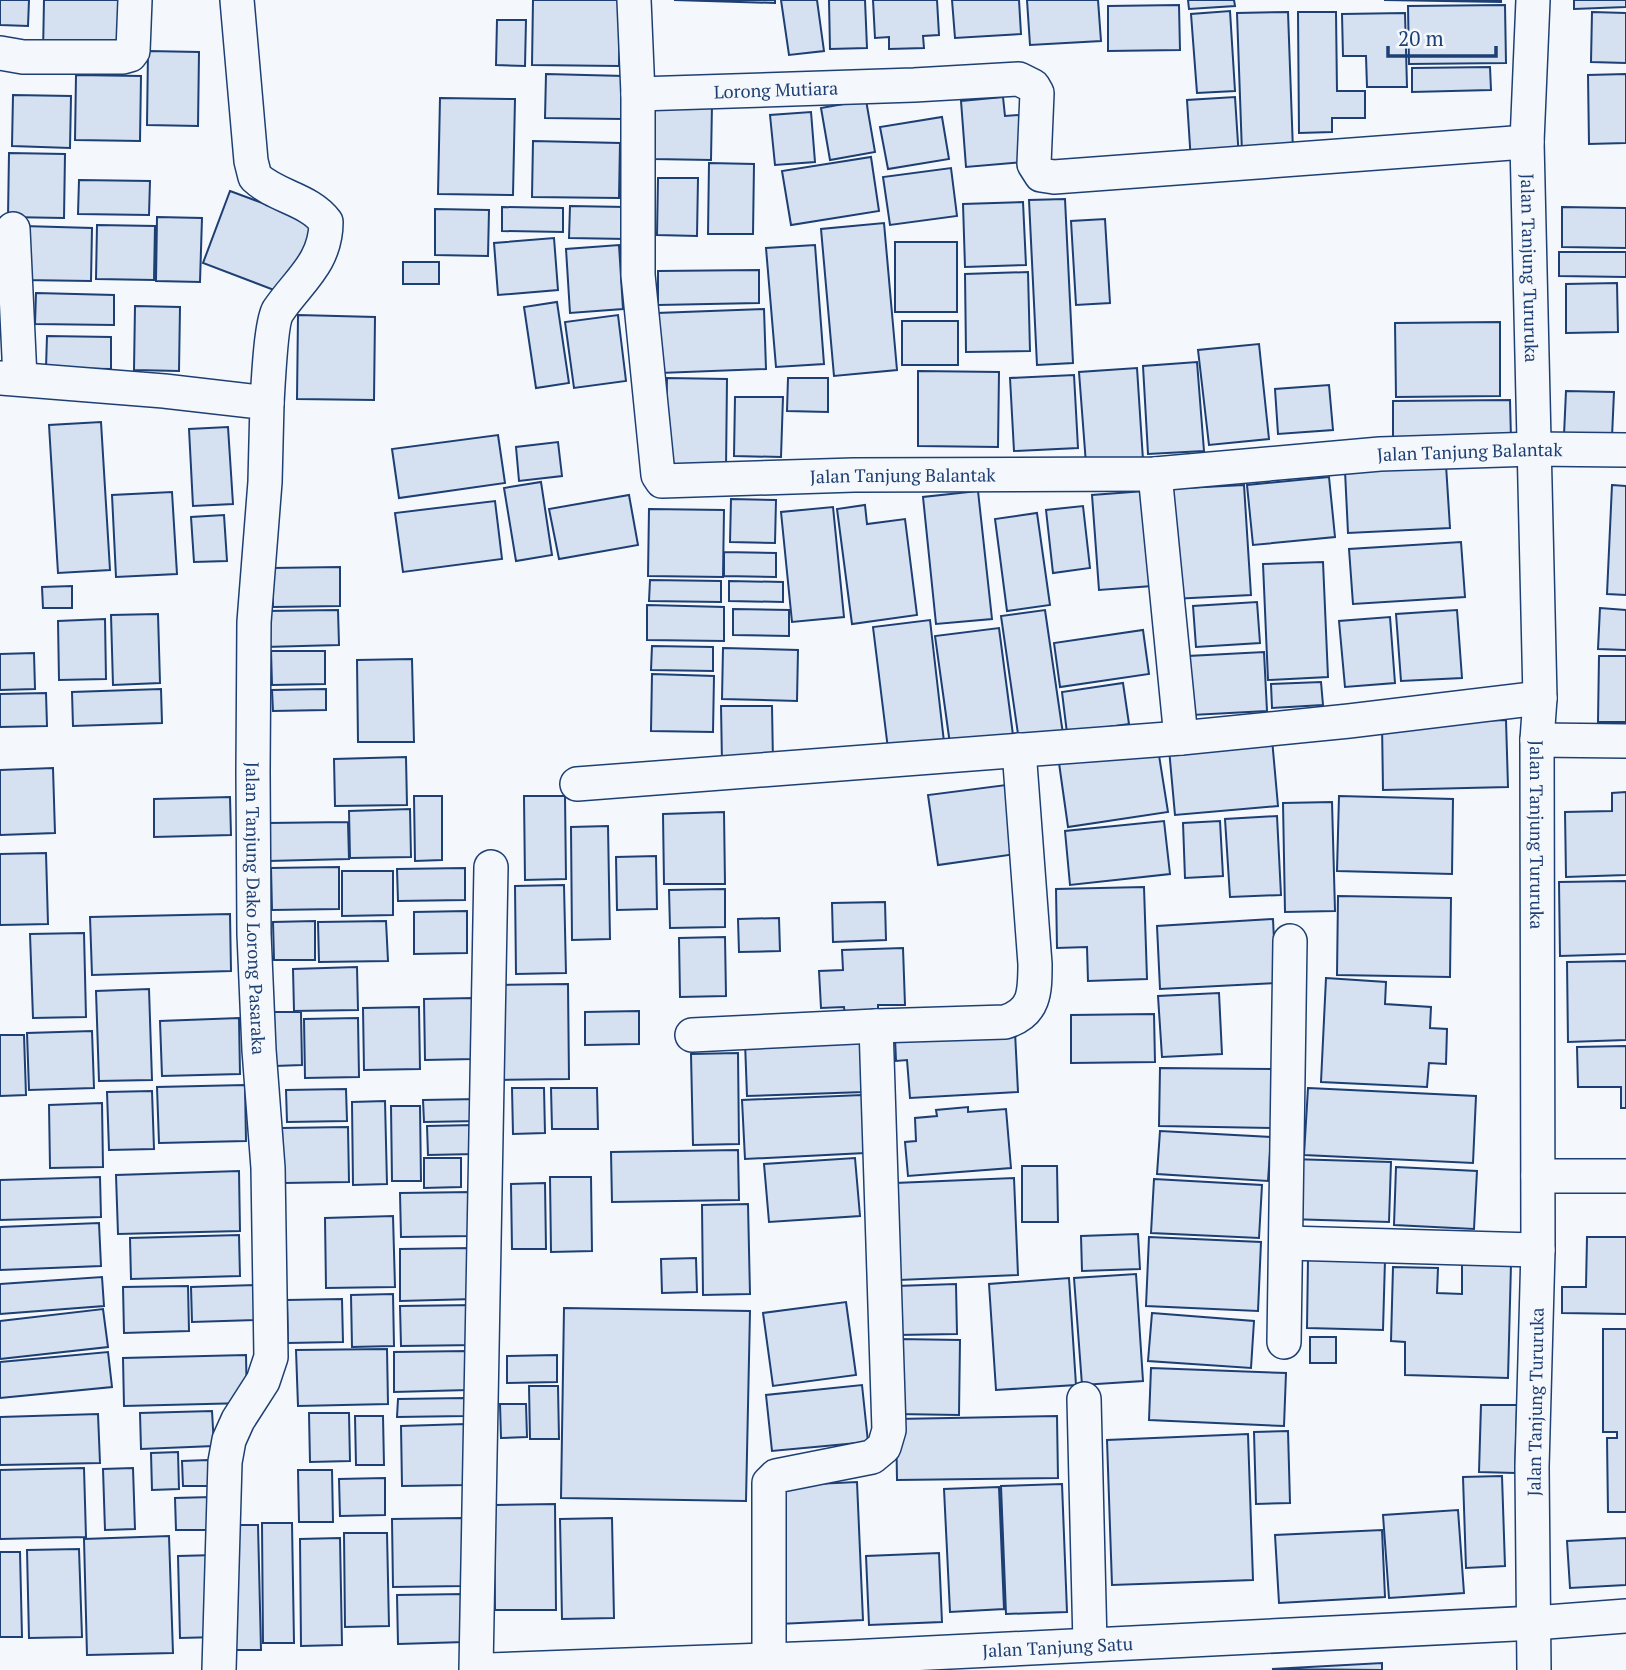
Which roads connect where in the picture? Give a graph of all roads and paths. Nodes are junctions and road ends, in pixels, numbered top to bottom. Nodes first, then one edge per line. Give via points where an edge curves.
1 (135, 0) edge
2 (237, 0) edge
3 (634, 0) edge
4 (1533, 0) edge
5 (0, 53) edge
6 (638, 94) junction
7 (1527, 142) junction
8 (13, 229) dead end
9 (10, 378) edge
10 (267, 403) junction
11 (1533, 449) junction
12 (1626, 450) edge
13 (1155, 474) junction
14 (1540, 698) junction
15 (1181, 738) junction
16 (1537, 740) junction
17 (1626, 741) edge
18 (1018, 750) junction
19 (577, 784) dead end
20 (491, 867) dead end
21 (1290, 941) dead end
22 (876, 1027) junction
23 (692, 1035) dead end
24 (1626, 1176) edge
25 (1538, 1177) junction
26 (1287, 1243) junction
27 (1538, 1250) junction
28 (1284, 1342) dead end
29 (1084, 1399) dead end
30 (1626, 1616) edge
31 (1534, 1623) junction
32 (1090, 1644) junction
33 (769, 1660) junction
34 (850, 1664) edge
35 (219, 1670) edge
36 (476, 1670) edge
37 (489, 1670) edge
38 (1534, 1670) edge

1 - 5 street via 130,55 23,57
2 - 10 street, Jalan Tanjung Dako Lorong Pasaraka via 255,177 317,210 326,222 313,268 277,313
3 - 6 street, Jalan Tanjung Balantak
4 - 7 street, Jalan Tanjung Tururuka
6 - 7 street, Lorong Mutiara via 1019,79 1037,93 1034,164 1041,175 1054,177
6 - 13 street, Jalan Tanjung Balantak via 638,275 662,481
7 - 11 street, Jalan Tanjung Tururuka
8 - 9 street
9 - 10 street
10 - 35 street, Jalan Tanjung Dako Lorong Pasaraka via 254,622 253,786 254,934 268,1168 271,1357 263,1381 229,1440 225,1462
11 - 12 street, Jalan Tanjung Balantak
11 - 13 street, Jalan Tanjung Balantak via 1380,454
11 - 14 street, Jalan Tanjung Tururuka
13 - 15 street
14 - 15 street
14 - 16 street, Jalan Tanjung Tururuka
15 - 18 street
16 - 17 street
16 - 25 street, Jalan Tanjung Tururuka
18 - 19 street
18 - 22 street via 1035,964 1035,988 1028,1007 1021,1016 1005,1022
20 - 36 street
21 - 26 street
22 - 23 street
22 - 33 street via 889,1430 884,1447 872,1457 786,1473 769,1483
24 - 25 street
25 - 27 street, Jalan Tanjung Tururuka
26 - 27 street
26 - 28 street
27 - 31 street, Jalan Tanjung Tururuka via 1532,1467
29 - 32 street
30 - 31 street, Jalan Tanjung Satu
31 - 32 street, Jalan Tanjung Satu
31 - 38 street, Jalan Tanjung Tururuka
32 - 34 street, Jalan Tanjung Satu
33 - 34 street, Jalan Tanjung Satu
33 - 37 street, Jalan Tanjung Satu

